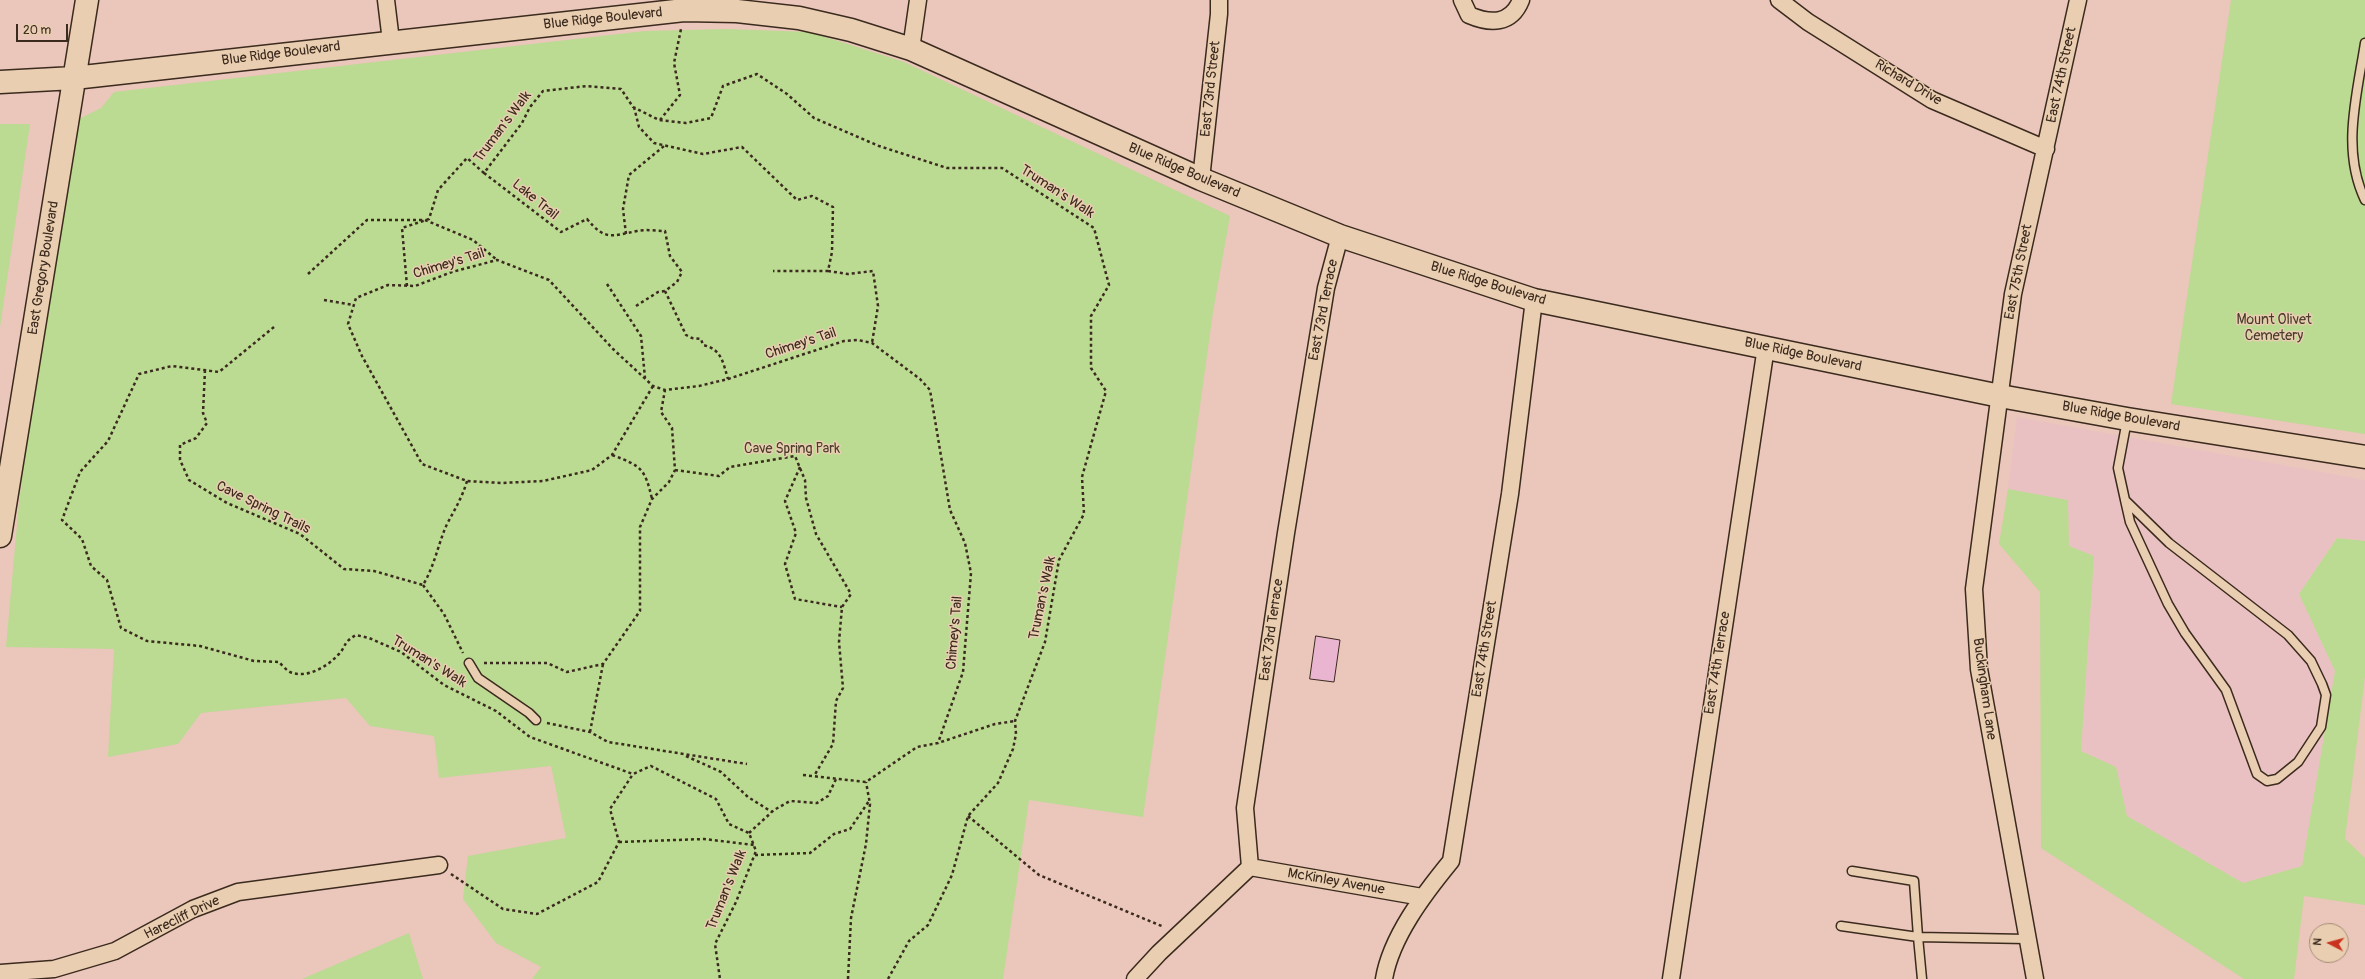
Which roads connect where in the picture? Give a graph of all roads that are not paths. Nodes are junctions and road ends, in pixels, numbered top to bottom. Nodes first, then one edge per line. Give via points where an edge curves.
1 (87, 0) edge
2 (386, 0) edge
3 (918, 0) edge
4 (1219, 0) edge
5 (1462, 0) edge
6 (1521, 0) edge
7 (1779, 0) edge
8 (2078, 0) edge
9 (684, 5) edge
10 (391, 41) junction
11 (2365, 43) edge
12 (911, 49) junction
13 (74, 78) junction
14 (0, 82) edge
15 (2046, 149) junction
16 (1201, 179) junction
17 (2365, 200) edge
18 (1340, 236) junction
19 (1534, 300) junction
20 (1766, 348) junction
21 (2000, 396) junction
22 (2127, 419) junction
23 (2365, 457) edge
24 (2125, 500) junction
25 (0, 536) edge
26 (469, 663) road end
27 (536, 720) road end
28 (439, 865) road end
29 (1250, 867) junction
30 (1852, 871) dead end
31 (1422, 898) junction
32 (1840, 926) dead end
33 (1918, 937) junction
34 (2027, 939) junction
35 (0, 973) edge
36 (1136, 979) edge
37 (1384, 979) edge
38 (1671, 979) edge
39 (1922, 979) edge
40 (2035, 979) edge

1 - 13 main road, East Gregory Boulevard
2 - 10 street
3 - 12 street
4 - 16 street, East 73rd Street via 1220,14
5 - 6 street via 1469,15 1484,21 1502,20 1517,9
7 - 15 street, Richard Drive via 1808,22 1932,100
8 - 15 street, East 74th Street
9 - 10 main road, Blue Ridge Boulevard
9 - 12 main road, Blue Ridge Boulevard via 799,18 851,30
10 - 13 main road, Blue Ridge Boulevard
11 - 17 lane via 2351,133 2352,158
12 - 16 main road, Blue Ridge Boulevard
13 - 14 main road, Blue Ridge Boulevard
13 - 25 main road, East Gregory Boulevard
15 - 21 street, East 75th Street via 2013,294
16 - 18 main road, Blue Ridge Boulevard
18 - 19 main road, Blue Ridge Boulevard
18 - 29 street, East 73rd Terrace via 1326,288 1244,808
19 - 20 main road, Blue Ridge Boulevard
19 - 31 street, East 74th Street via 1510,494 1451,861
20 - 21 main road, Blue Ridge Boulevard
20 - 38 street, East 74th Terrace
21 - 22 main road, Blue Ridge Boulevard
21 - 34 street, Buckingham Lane via 1974,604 1979,669
22 - 23 main road, Blue Ridge Boulevard
22 - 24 lane via 2118,468
24 - 24 lane via 2130,522 2168,604 2185,633 2226,690 2257,774 2267,781 2277,779 2298,762 2321,727 2326,695 2311,661 2288,635 2169,543
26 - 27 lane via 478,678
28 - 35 street, Harecliff Drive via 238,892 193,909 115,951 54,969
29 - 31 street, McKinley Avenue
29 - 36 street via 1159,953
30 - 33 lane via 1914,881
31 - 37 street, East 74th Street via 1387,960
32 - 33 lane
33 - 34 lane
33 - 39 lane
34 - 40 street, Buckingham Lane

